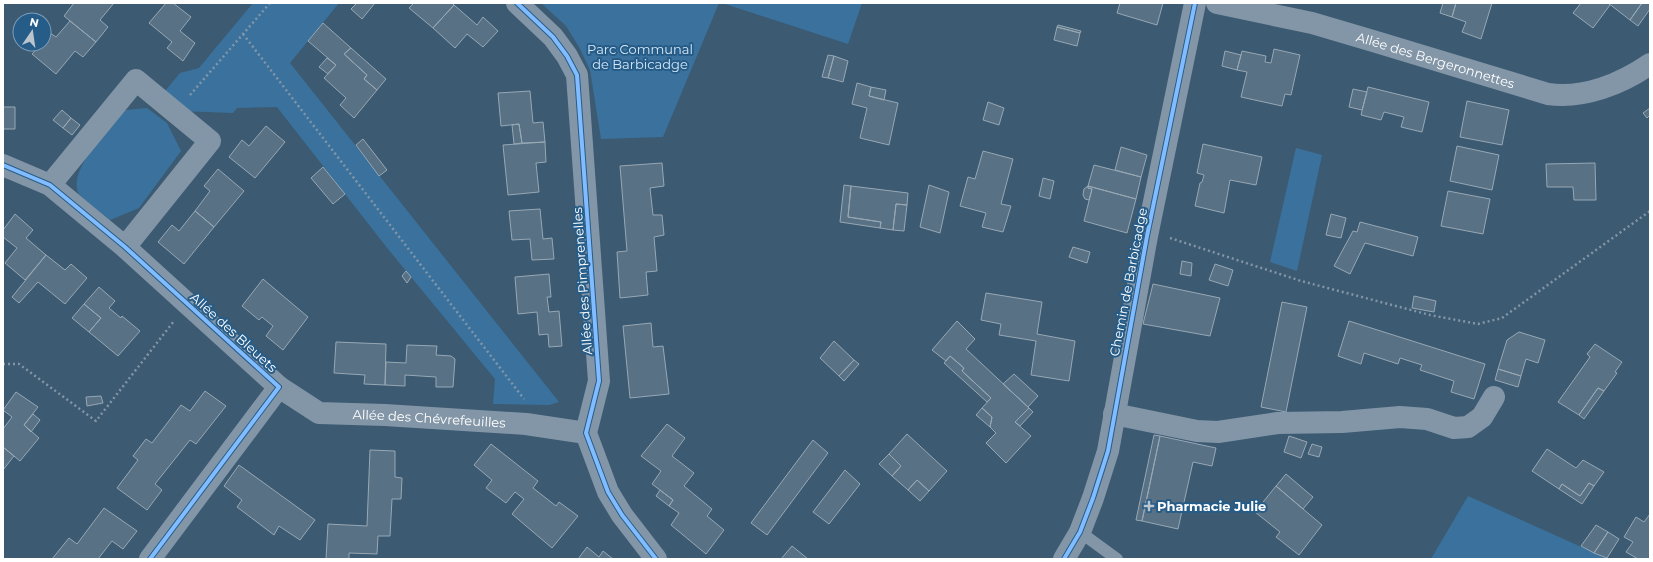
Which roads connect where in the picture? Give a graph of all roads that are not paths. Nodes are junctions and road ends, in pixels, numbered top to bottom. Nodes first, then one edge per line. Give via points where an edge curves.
1 (517, 3) edge
2 (1195, 3) edge
3 (1218, 3) edge
4 (1650, 64) edge
5 (3, 166) edge
6 (50, 185) junction
7 (125, 246) junction
8 (279, 387) junction
9 (1494, 396) dead end
10 (1114, 414) junction
11 (586, 433) junction
12 (1080, 532) junction
13 (150, 559) edge
14 (656, 559) edge
15 (1064, 559) edge
16 (1117, 559) edge

1 - 11 street, Allée des Pimprenelles via 554,37 577,75 599,381
2 - 10 street, Chemin de Barbicadge via 1147,236
3 - 4 street, Allée des Bergeronnettes via 1312,24 1548,94 1574,95 1601,88 1624,79
5 - 6 street, Allée des Bleuets
6 - 7 street, Allée des Bleuets
6 - 7 street via 136,80 210,141
7 - 8 street, Allée des Bleuets
8 - 11 street, Allée des Chévrefeuilles via 319,413 526,424
8 - 13 street, Allée des Bleuets
9 - 10 street via 1482,417 1468,427 1454,428 1427,419 1400,417 1342,422 1278,423 1218,432 1197,431
10 - 12 street, Chemin de Barbicadge via 1108,451
11 - 14 street via 608,492 622,515
12 - 15 street, Chemin de Barbicadge
12 - 16 lane

